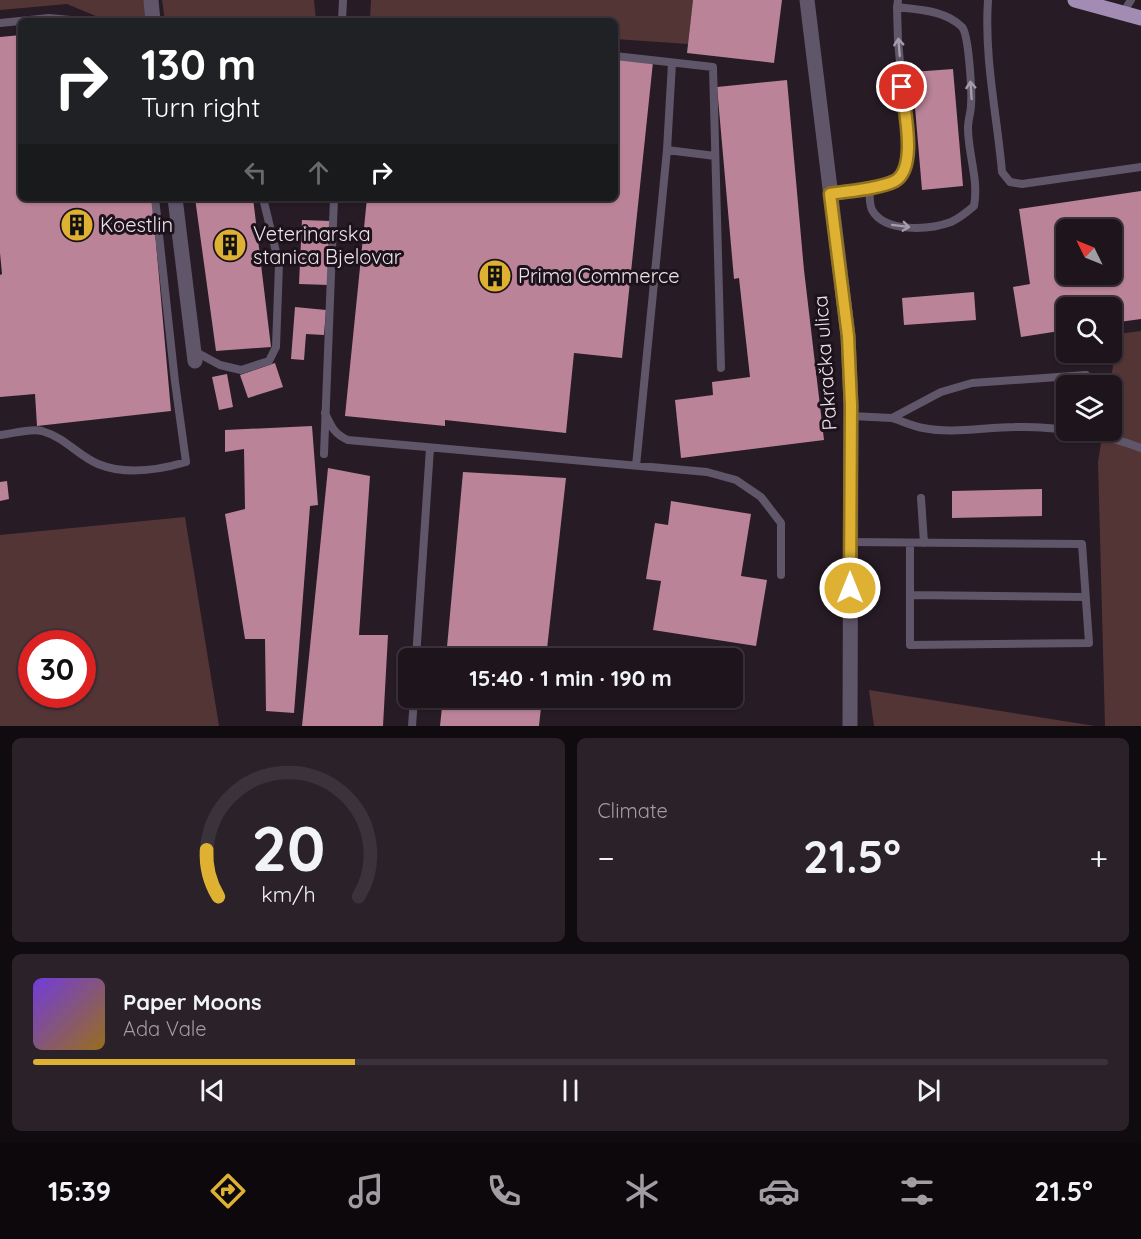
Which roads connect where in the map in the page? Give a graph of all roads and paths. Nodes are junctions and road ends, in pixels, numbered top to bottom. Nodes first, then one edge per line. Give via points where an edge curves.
1 (151, 0) edge
2 (343, 0) edge
3 (807, 0) edge
4 (988, 0) edge
5 (1075, 0) edge
6 (898, 4) edge
7 (1127, 6) edge
8 (153, 18) edge
9 (342, 18) edge
10 (1141, 18) edge
11 (18, 21) edge
12 (0, 23) edge
13 (618, 56) edge
14 (672, 63) junction
15 (667, 150) junction
16 (715, 156) junction
17 (1141, 167) edge
18 (869, 187) junction
19 (830, 194) junction
20 (155, 201) edge
21 (175, 201) edge
22 (263, 201) edge
23 (334, 201) edge
24 (194, 356) joint
25 (721, 368) dead end
26 (1056, 377) edge
27 (325, 413) junction
28 (851, 416) junction
29 (892, 418) junction
30 (0, 435) edge
31 (430, 447) junction
32 (1141, 448) edge
33 (324, 454) dead end
34 (636, 466) junction
35 (921, 498) dead end
36 (851, 542) junction
37 (910, 543) junction
38 (924, 543) junction
39 (781, 575) dead end
40 (910, 595) junction
41 (1085, 597) junction
42 (417, 648) edge
43 (413, 708) edge
44 (412, 726) edge
45 (850, 726) edge

1 - 8 street
2 - 9 lane
3 - 19 street, Pakračka ulica
4 - 17 lane via 991,83 1002,172 1010,183
5 - 7 main road
18 -> 6 lane via 896,180 909,157
18 -> 6 lane via 876,216 885,223 906,227 928,228 951,222 974,206 976,195 968,128 972,103 964,29 940,14
7 - 10 main road
11 - 12 lane
13 - 14 lane
14 - 15 lane
14 - 16 lane via 713,67
15 - 16 lane
15 - 34 lane
16 - 25 lane
18 - 19 lane
19 - 28 street, Pakračka ulica via 848,336
20 - 30 lane via 186,462 146,470 123,469 98,464 63,439 39,430
21 - 24 street
22 - 24 lane via 279,264 276,347 269,361 241,370
23 - 27 lane
26 - 29 lane via 972,382 941,392
27 - 31 lane via 331,427 348,440
27 - 33 lane
28 - 29 lane
28 - 36 street, Pakračka ulica
29 - 32 lane via 924,428 1046,428
31 - 34 lane
31 - 42 lane
34 - 39 lane via 706,472 735,480 761,497 781,523
35 - 38 lane
36 - 37 lane
36 - 45 street, Pakračka ulica
37 - 38 lane
37 - 40 lane
38 - 41 lane via 1082,544
40 - 41 lane
40 - 41 lane via 910,645 1089,643
43 - 44 lane

